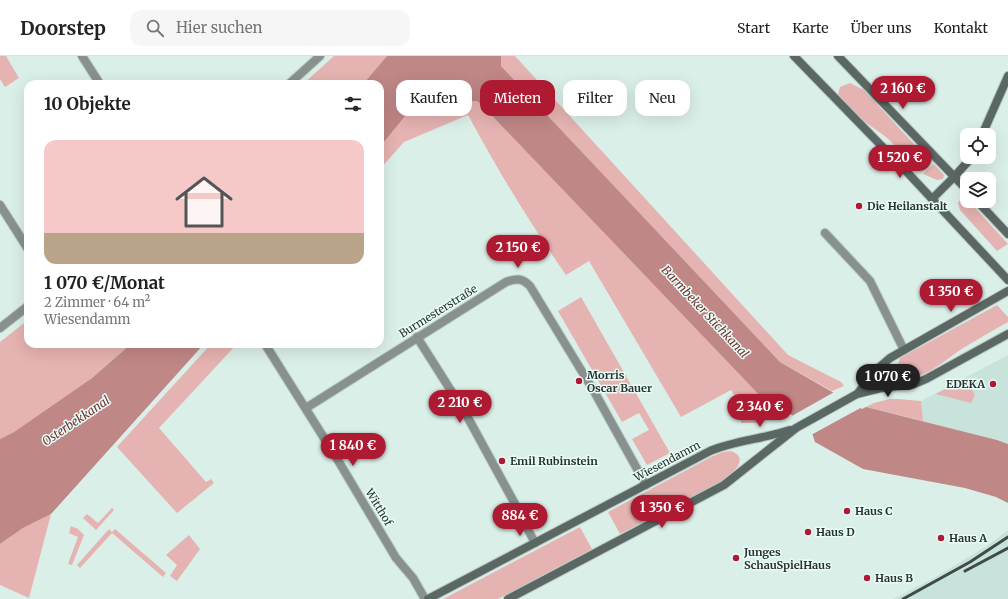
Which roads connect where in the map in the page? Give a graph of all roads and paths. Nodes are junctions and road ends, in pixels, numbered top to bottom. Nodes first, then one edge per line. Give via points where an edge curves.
1 (82, 56) edge
2 (320, 56) edge
3 (794, 56) edge
4 (838, 56) edge
5 (1008, 76) edge
6 (97, 80) edge
7 (293, 80) edge
8 (985, 128) edge
9 (966, 164) edge
10 (954, 177) junction
11 (960, 183) edge
12 (932, 199) junction
13 (0, 204) edge
14 (984, 208) edge
15 (825, 233) dead end
16 (1008, 234) edge
17 (24, 243) edge
18 (1008, 280) edge
19 (1008, 291) edge
20 (24, 309) edge
21 (0, 328) edge
22 (1008, 334) edge
23 (417, 337) junction
24 (268, 348) edge
25 (904, 350) junction
26 (858, 394) junction
27 (306, 408) junction
28 (796, 428) junction
29 (646, 485) junction
30 (515, 504) tunnel mouth
31 (524, 522) tunnel mouth
32 (535, 543) junction
33 (425, 599) edge
34 (428, 599) edge
35 (508, 599) edge

1 - 6 street
2 - 7 street
3 - 12 street
4 - 10 street
5 - 8 street
9 - 10 street
10 - 11 street
10 - 12 street
12 - 18 street
13 - 17 street
14 - 16 street
15 - 25 street via 870,281
19 - 25 street, Wiesendamm
20 - 21 street
22 - 26 street, Wiesendamm via 914,384
23 - 27 street, Burmesterstraße
23 - 29 street, Burmesterstraße via 506,282 514,278 524,280 595,393
23 - 30 street via 467,416
24 - 27 street, Witthof
25 - 26 street, Wiesendamm via 884,362
26 - 28 street, Wiesendamm
27 - 33 street, Witthof via 396,558 413,578
28 - 29 street, Wiesendamm via 722,446
28 - 35 street, Wiesendamm via 724,485
29 - 32 street, Wiesendamm
31 - 32 street
32 - 34 street, Wiesendamm

